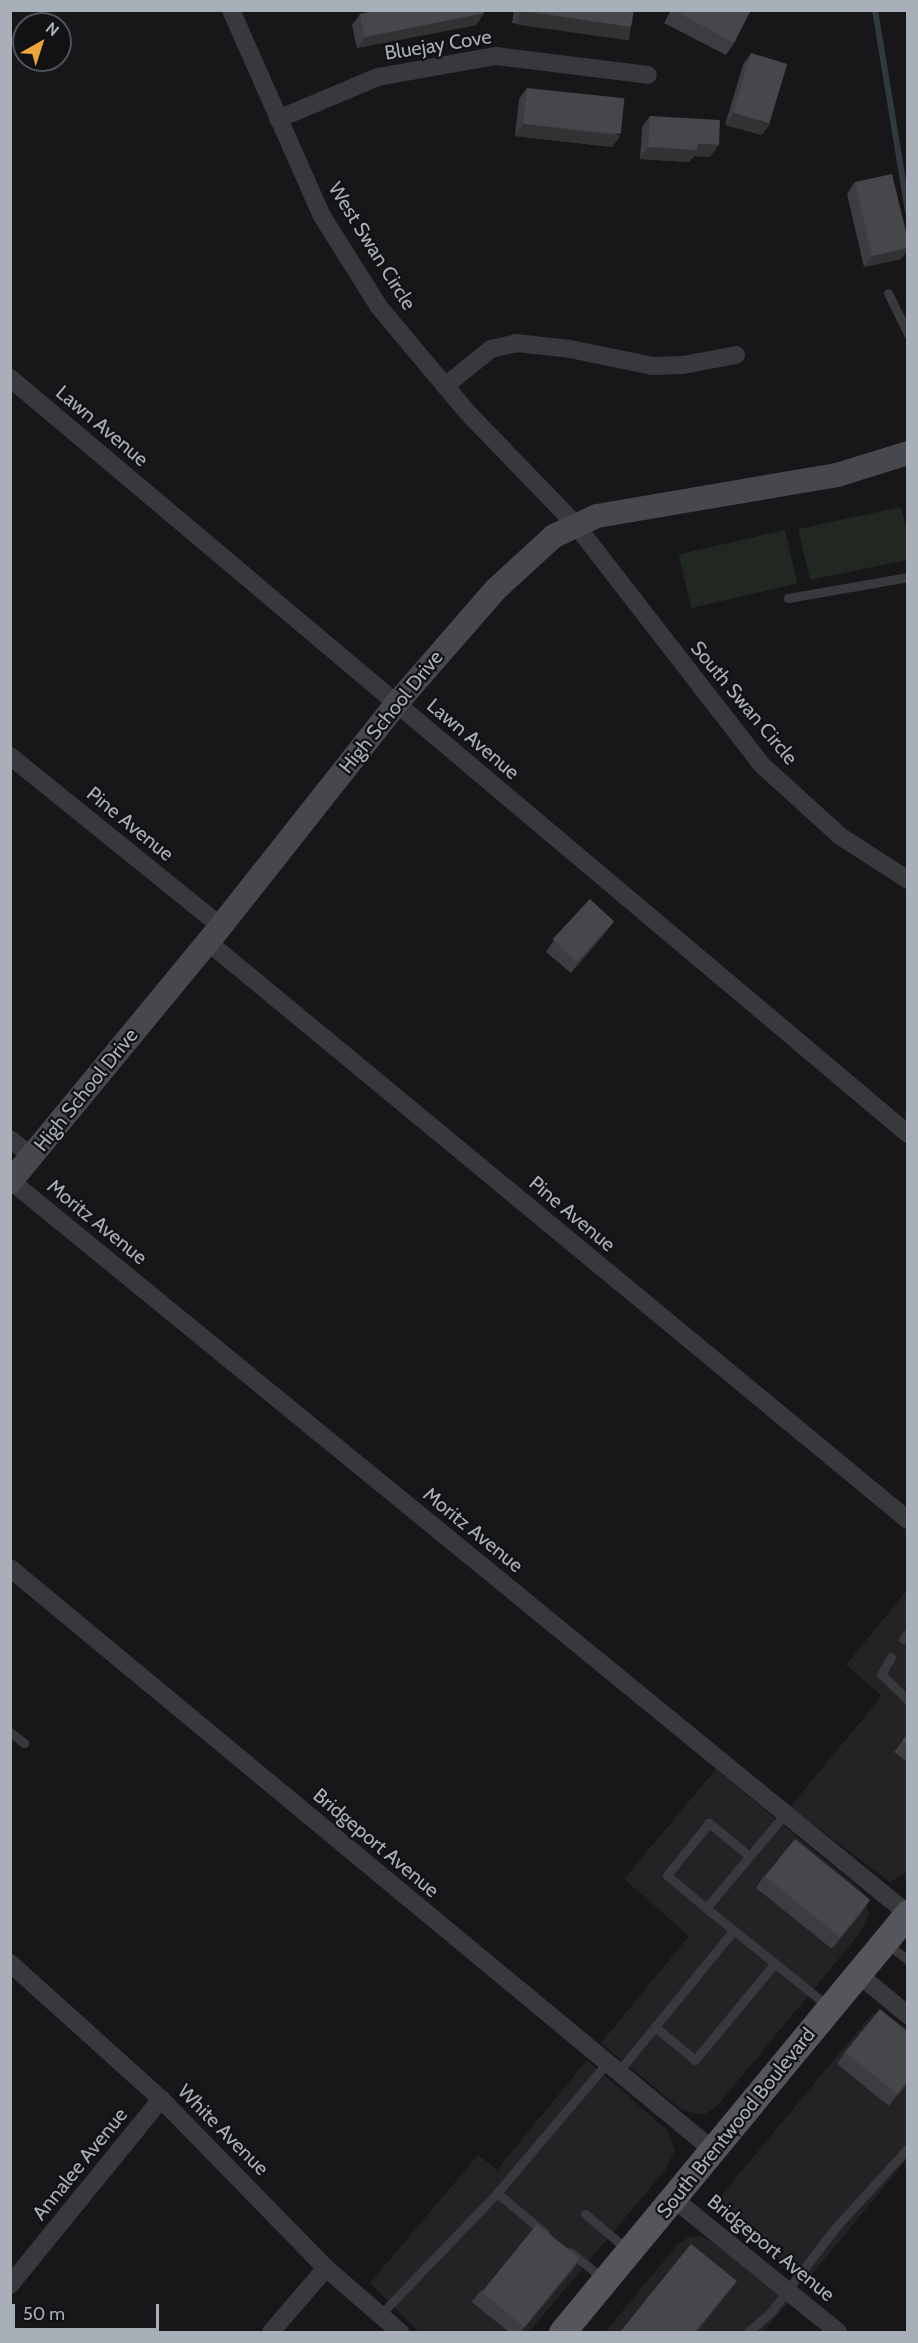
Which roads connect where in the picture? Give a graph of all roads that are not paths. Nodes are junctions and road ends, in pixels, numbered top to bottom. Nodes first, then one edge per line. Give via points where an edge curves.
1 (231, 10) edge
2 (648, 75) dead end
3 (278, 119) junction
4 (888, 293) dead end
5 (908, 334) edge
6 (736, 355) dead end
7 (10, 378) edge
8 (445, 386) junction
9 (908, 453) edge
10 (576, 524) junction
11 (908, 577) edge
12 (788, 598) dead end
13 (396, 704) junction
14 (10, 756) edge
15 (908, 880) edge
16 (215, 934) junction
17 (908, 1134) edge
18 (10, 1139) edge
19 (32, 1156) junction
20 (11, 1182) edge
21 (908, 1520) edge
22 (10, 1568) edge
23 (891, 1657) dead end
24 (908, 1700) edge
25 (10, 1732) edge
26 (24, 1743) dead end
27 (786, 1814) junction
28 (749, 1856) junction
29 (706, 1908) junction
30 (907, 1913) edge
31 (734, 1930) junction
32 (884, 1941) junction
33 (908, 1960) edge
34 (10, 1963) edge
35 (775, 1963) junction
36 (858, 1974) junction
37 (830, 2008) junction
38 (908, 2015) edge
39 (655, 2027) junction
40 (613, 2068) junction
41 (161, 2099) junction
42 (908, 2148) edge
43 (714, 2151) junction
44 (497, 2193) junction
45 (674, 2199) junction
46 (585, 2214) dead end
47 (555, 2241) edge
48 (564, 2248) edge
49 (630, 2251) junction
50 (326, 2268) junction
51 (606, 2281) junction
52 (10, 2284) edge
53 (788, 2291) junction
54 (380, 2315) junction
55 (271, 2332) edge
56 (400, 2332) edge
57 (562, 2332) edge
58 (748, 2332) edge
59 (838, 2332) edge

1 - 3 street, West Swan Circle
2 - 3 street, Bluejay Cove via 496,56 378,77
3 - 8 street, West Swan Circle via 322,216 372,297
4 - 5 lane
6 - 8 street via 653,366 570,349 516,344 491,349
7 - 13 street, Lawn Avenue
8 - 10 street, West Swan Circle
9 - 10 street, High School Drive via 837,475 597,516
10 - 13 street, High School Drive via 554,536 496,589
10 - 15 street, South Swan Circle via 762,765 840,836
11 - 12 lane
13 - 16 street, High School Drive
13 - 17 street, Lawn Avenue
14 - 16 street, Pine Avenue
16 - 19 street, High School Drive
16 - 21 street, Pine Avenue
18 - 19 street
19 - 20 street, High School Drive
20 - 27 street, Moritz Avenue
22 - 40 street, Bridgeport Avenue
23 - 24 lane via 881,1674
25 - 26 lane
27 - 28 lane
27 - 30 street, Moritz Avenue
28 - 29 lane
28 - 29 lane via 709,1823 667,1875
29 - 31 lane
30 - 32 main road, South Brentwood Boulevard
31 - 35 lane
31 - 39 lane
32 - 33 lane
32 - 36 main road, South Brentwood Boulevard
34 - 41 street, White Avenue
35 - 37 lane
35 - 39 lane via 695,2060
36 - 37 main road, South Brentwood Boulevard
36 - 38 street
37 - 43 main road, South Brentwood Boulevard
39 - 40 lane
40 - 43 street, Bridgeport Avenue
40 - 44 lane
41 - 50 street, White Avenue
41 - 52 street, Annalee Avenue
42 - 53 lane via 835,2229
43 - 45 main road, South Brentwood Boulevard
44 - 47 lane
44 - 54 lane
45 - 49 main road, South Brentwood Boulevard
45 - 53 street, Bridgeport Avenue
46 - 49 lane
48 - 51 lane
49 - 51 main road, South Brentwood Boulevard
50 - 54 street, White Avenue
50 - 55 street
51 - 57 main road, South Brentwood Boulevard
53 - 58 lane
53 - 59 street, Bridgeport Avenue
54 - 56 street, White Avenue

